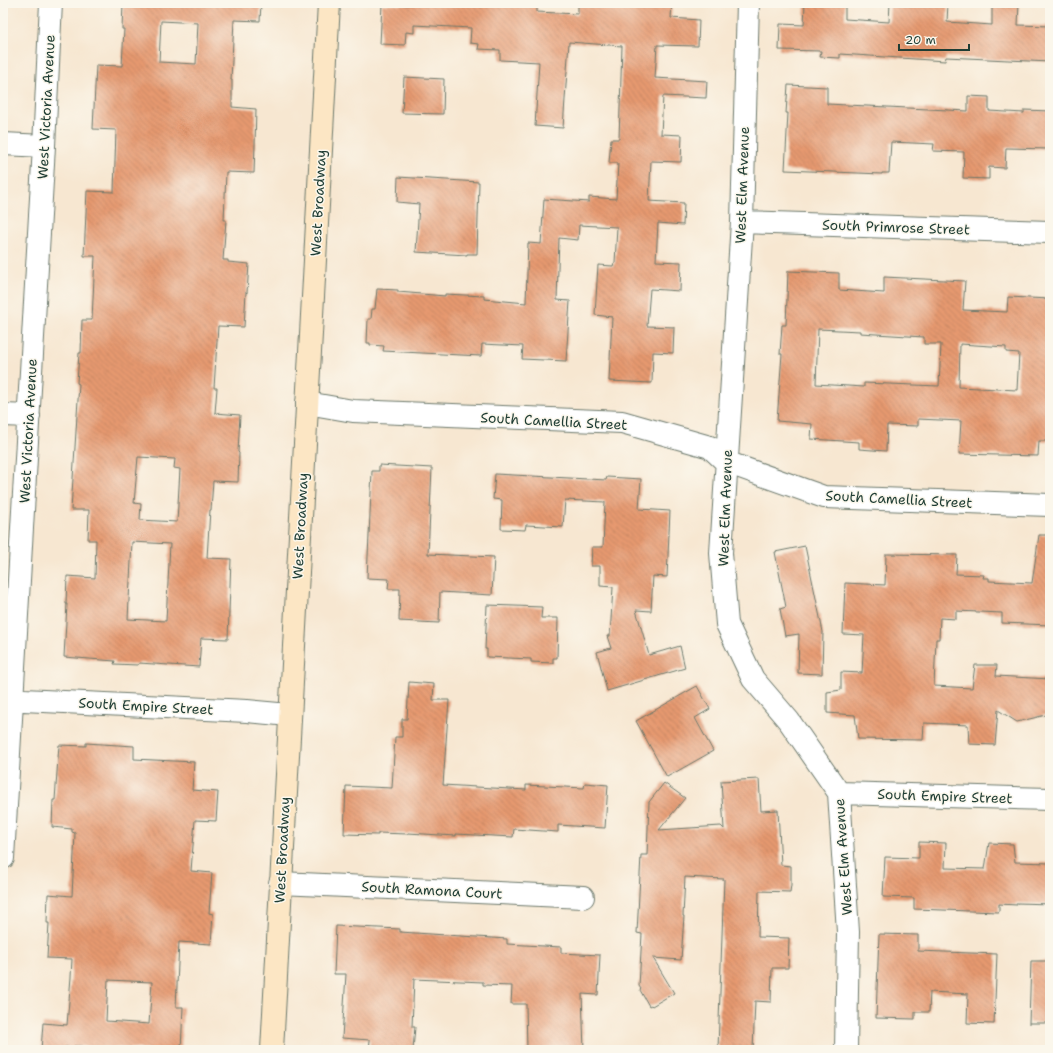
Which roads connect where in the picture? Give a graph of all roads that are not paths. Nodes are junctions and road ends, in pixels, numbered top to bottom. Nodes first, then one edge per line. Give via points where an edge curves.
1 (51, 3) edge
2 (329, 3) edge
3 (748, 3) edge
4 (3, 144) edge
5 (44, 146) junction
6 (742, 222) junction
7 (1050, 232) edge
8 (307, 403) junction
9 (3, 415) edge
10 (29, 416) junction
11 (726, 462) junction
12 (1050, 505) edge
13 (8, 699) edge
14 (289, 715) junction
15 (839, 793) junction
16 (1050, 799) edge
17 (3, 858) edge
18 (280, 883) junction
19 (583, 897) dead end
20 (272, 1050) edge
21 (846, 1050) edge

1 - 5 street, West Victoria Avenue
2 - 8 main road, West Broadway
3 - 6 street, West Elm Avenue
4 - 5 street
5 - 10 street, West Victoria Avenue
6 - 7 street, South Primrose Street
6 - 11 street, West Elm Avenue
8 - 11 street, South Camellia Street via 353,411 622,422 710,447
8 - 14 main road, West Broadway
9 - 10 street
10 - 13 street, West Victoria Avenue
11 - 12 street, South Camellia Street via 824,497
11 - 15 street, West Elm Avenue via 721,553 727,624 752,679 789,721
13 - 14 street, South Empire Street
13 - 17 street, West Victoria Avenue
14 - 18 main road, West Broadway
15 - 16 street, South Empire Street
15 - 21 street, West Elm Avenue via 848,932
18 - 19 street, South Ramona Court
18 - 20 main road, West Broadway

